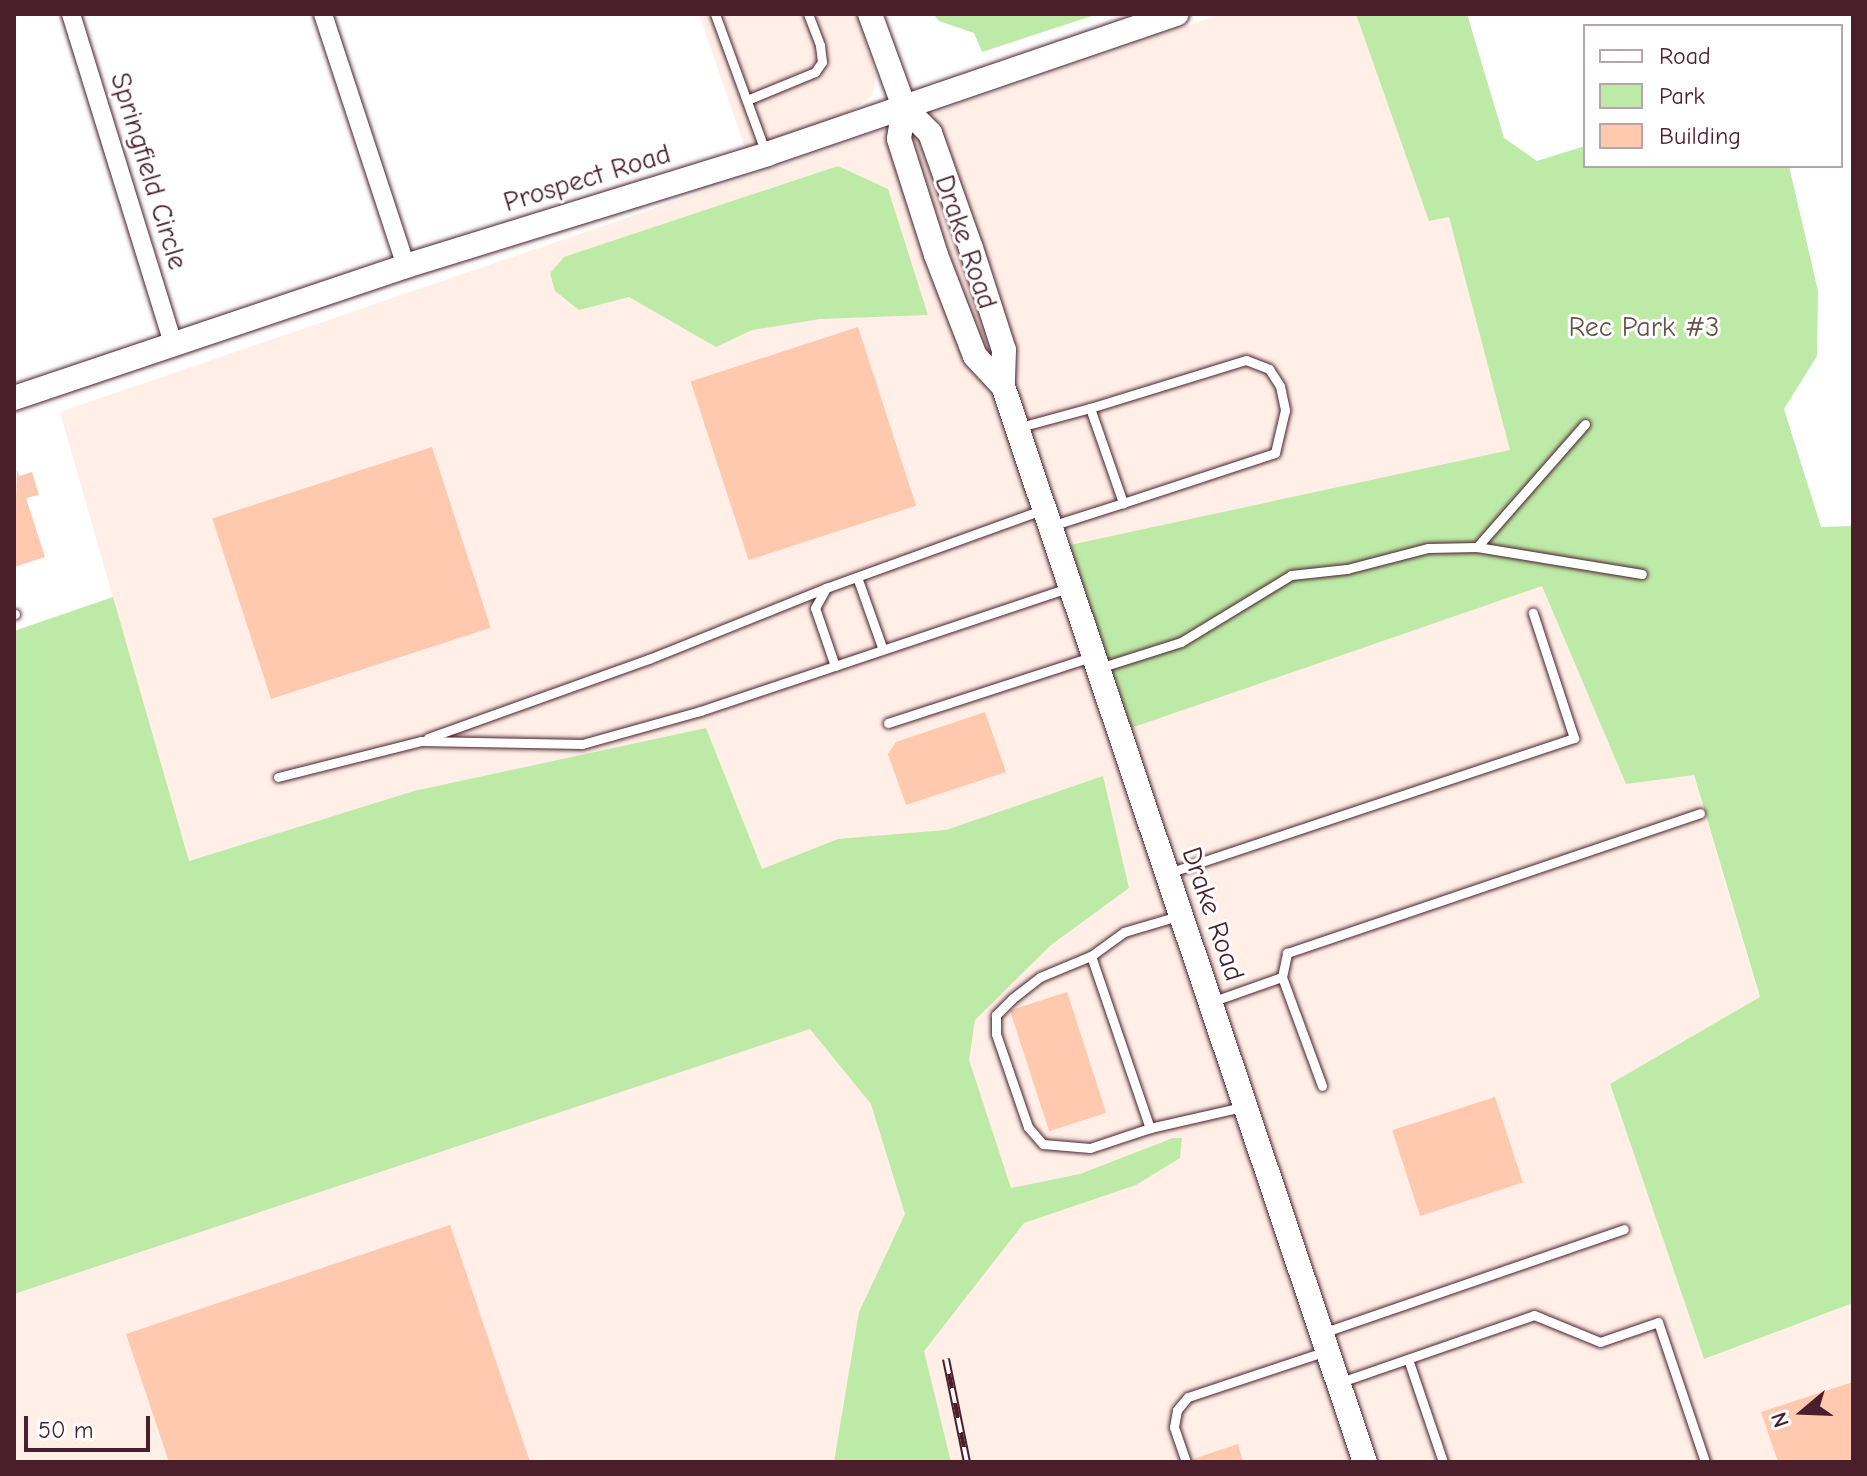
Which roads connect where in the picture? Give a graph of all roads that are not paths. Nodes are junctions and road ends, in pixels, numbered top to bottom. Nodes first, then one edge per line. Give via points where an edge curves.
1 (71, 14) edge
2 (323, 14) edge
3 (715, 14) edge
4 (808, 14) edge
5 (870, 14) edge
6 (1177, 14) edge
7 (747, 100) junction
8 (904, 107) junction
9 (767, 154) junction
10 (406, 266) junction
11 (173, 344) junction
12 (1003, 386) junction
13 (14, 398) edge
14 (1090, 408) junction
15 (1585, 424) dead end
16 (1018, 428) junction
17 (1123, 503) junction
18 (1048, 518) junction
19 (1477, 547) junction
20 (1642, 574) dead end
21 (857, 577) junction
22 (1071, 587) junction
23 (826, 588) junction
24 (1533, 613) dead end
25 (883, 650) junction
26 (1097, 662) junction
27 (835, 666) junction
28 (888, 723) dead end
29 (421, 741) junction
30 (278, 777) dead end
31 (1700, 813) dead end
32 (1168, 873) junction
33 (1181, 915) junction
34 (1093, 955) junction
35 (1282, 977) junction
36 (1211, 1002) junction
37 (1322, 1086) dead end
38 (1245, 1106) junction
39 (1150, 1128) junction
40 (1624, 1229) dead end
41 (1324, 1342) junction
42 (1408, 1359) junction
43 (1338, 1383) junction
44 (1186, 1462) edge
45 (1365, 1462) edge
46 (1443, 1462) edge
47 (1705, 1462) edge

1 - 11 street, Springfield Circle
2 - 10 street
3 - 7 lane
4 - 7 lane via 820,45 822,62 815,72
5 - 8 street, Drake Road
6 - 8 street, Prospect Road
7 - 9 lane
8 - 9 street, Prospect Road
8 - 12 street, Drake Road via 930,133 951,190 1004,350
8 - 12 street, Drake Road via 899,139 936,255 975,356
9 - 10 street, Prospect Road
10 - 11 street, Prospect Road
11 - 13 street, Prospect Road
12 - 16 street, Drake Road
14 - 16 lane
14 - 17 lane
14 - 17 lane via 1246,360 1269,369 1280,386 1285,410 1275,453
15 - 19 lane
16 - 18 street, Drake Road
17 - 18 lane
18 - 21 lane
18 - 22 street, Drake Road
19 - 20 lane
19 - 26 lane via 1428,548 1347,569 1291,575 1181,642
21 - 23 lane
21 - 25 lane
22 - 25 lane
22 - 26 street, Drake Road
23 - 27 lane via 815,608
23 - 29 lane
24 - 32 lane via 1574,738
25 - 27 lane
26 - 28 lane
26 - 32 street, Drake Road
27 - 29 lane via 582,744
29 - 30 lane
31 - 35 lane via 1287,953
32 - 33 street, Drake Road
33 - 34 lane via 1124,932
33 - 36 street, Drake Road
34 - 39 lane
34 - 39 lane via 1040,977 1012,999 996,1015 996,1034 1028,1127 1043,1144 1090,1148
35 - 36 lane
35 - 37 lane
36 - 38 street, Drake Road
38 - 39 lane
38 - 41 street, Drake Road
40 - 41 lane
41 - 43 street, Drake Road
41 - 44 lane via 1188,1397 1177,1410 1174,1427
42 - 43 lane
42 - 46 lane
42 - 47 lane via 1534,1315 1600,1342 1658,1322
43 - 45 street, Drake Road

